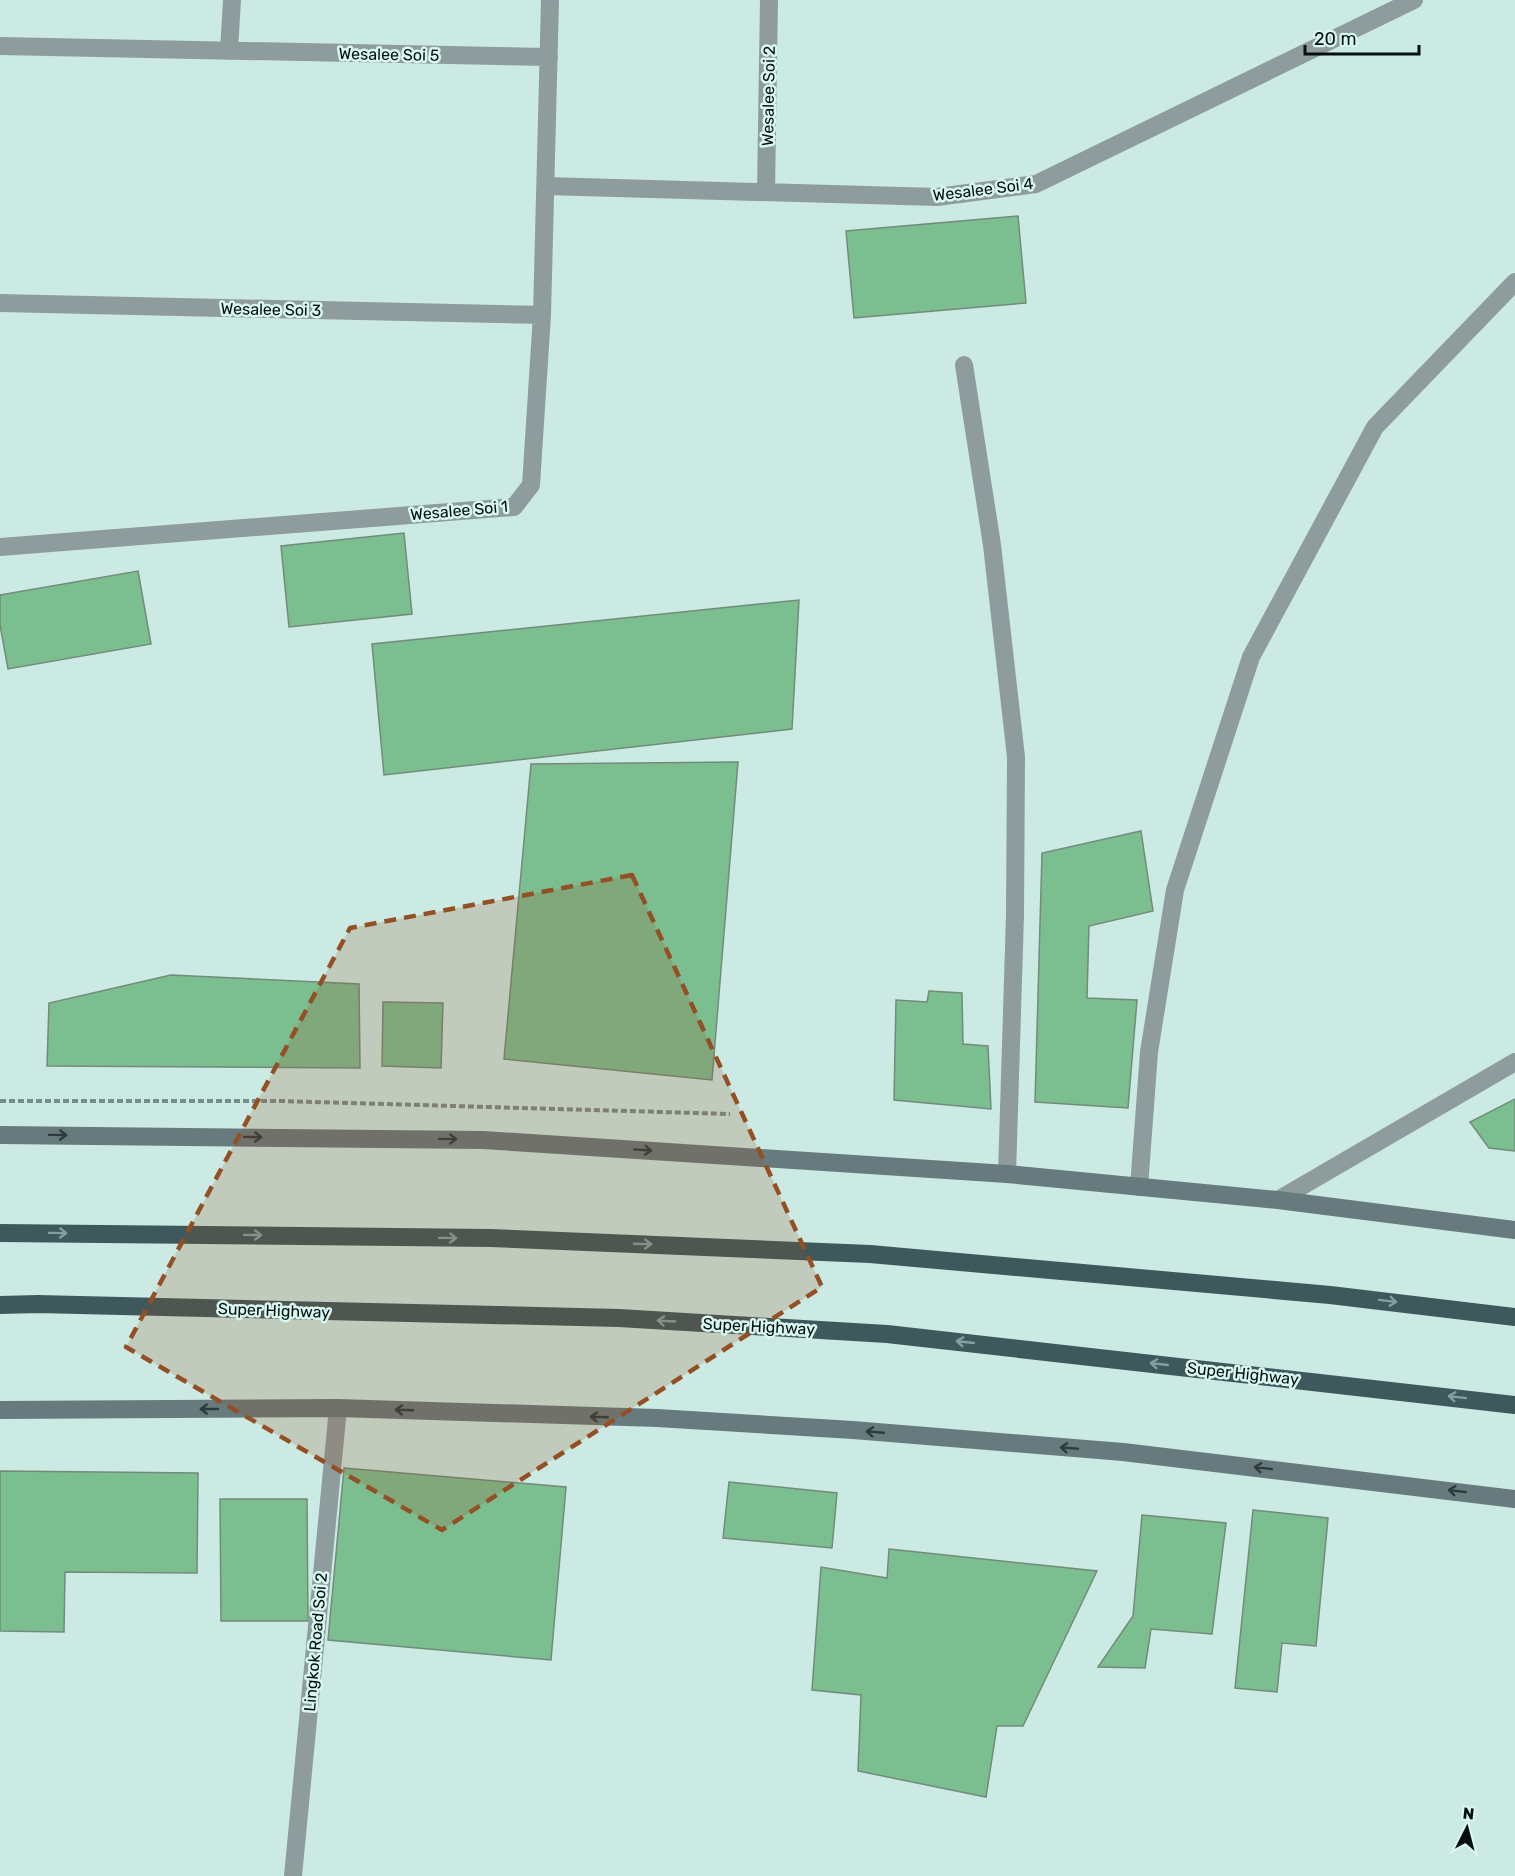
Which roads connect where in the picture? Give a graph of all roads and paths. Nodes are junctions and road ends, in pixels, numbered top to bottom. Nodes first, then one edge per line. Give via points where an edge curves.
1 (232, 0) edge
2 (550, 0) edge
3 (770, 0) edge
4 (1414, 0) edge
5 (0, 46) edge
6 (229, 51) junction
7 (549, 57) junction
8 (546, 186) junction
9 (766, 191) junction
10 (1515, 282) edge
11 (0, 303) edge
12 (542, 315) junction
13 (964, 364) dead end
14 (0, 547) edge
15 (1515, 1062) edge
16 (0, 1101) edge
17 (730, 1114) dead end
18 (0, 1135) edge
19 (1007, 1174) junction
20 (1139, 1187) junction
21 (1278, 1200) junction
22 (1515, 1230) edge
23 (0, 1233) edge
24 (0, 1305) edge
25 (1515, 1317) edge
26 (1515, 1405) edge
27 (338, 1408) junction
28 (0, 1410) edge
29 (1515, 1499) edge
30 (293, 1876) edge

1 - 6 street
2 - 7 street, Wesalee Soi 1
3 - 9 street, Wesalee Soi 2
4 - 9 street, Wesalee Soi 4 via 1036,184 937,197
5 - 6 street, Wesalee Soi 5
6 - 7 street, Wesalee Soi 5
7 - 8 street, Wesalee Soi 1
8 - 9 street, Wesalee Soi 4
8 - 12 street, Wesalee Soi 1
10 - 20 street via 1375,428 1251,657 1175,890 1149,1052
11 - 12 street, Wesalee Soi 3
12 - 14 street, Wesalee Soi 1 via 531,485 514,507
13 - 19 street via 992,545 1016,757
15 - 21 street
16 - 17 path via 281,1101
18 -> 19 main road via 483,1140
19 - 20 main road
20 - 21 main road
21 - 22 main road
23 -> 25 highway via 491,1238 870,1254 1330,1294
26 -> 24 highway, Super Highway via 887,1334 619,1318
27 -> 28 main road
29 -> 27 main road via 1123,1452 854,1430 657,1418
27 - 30 street, Lingkok Road Soi 2

